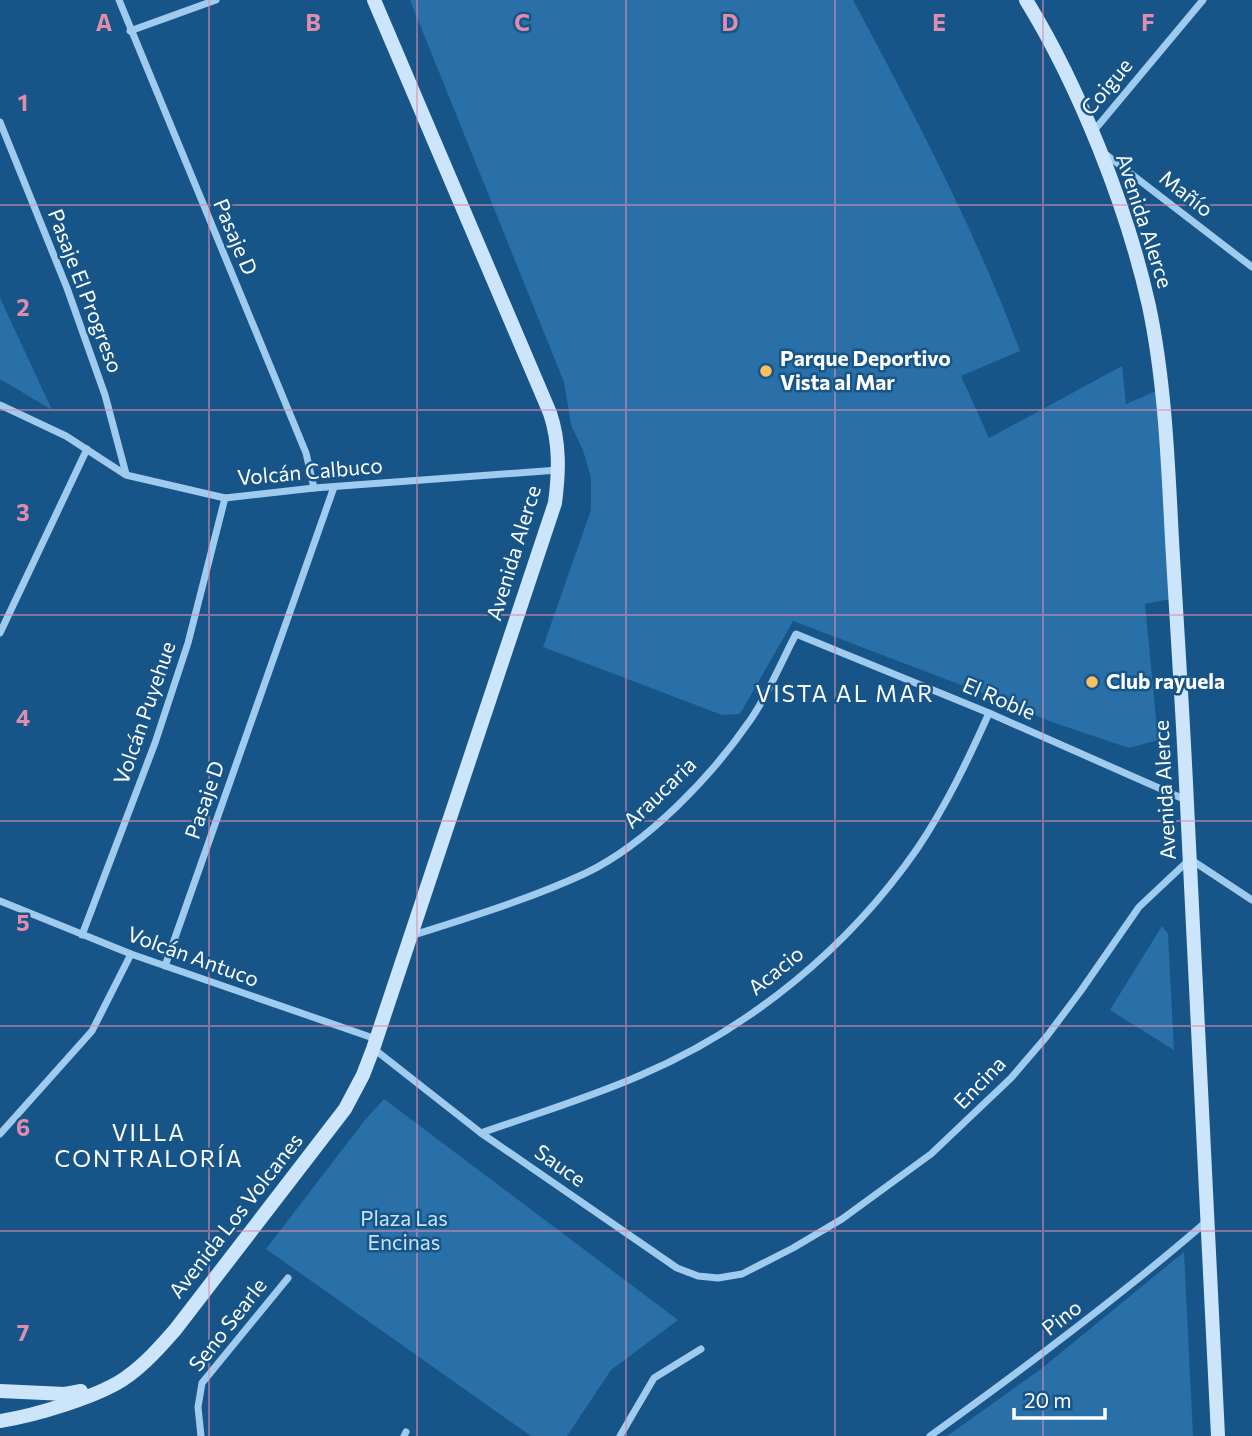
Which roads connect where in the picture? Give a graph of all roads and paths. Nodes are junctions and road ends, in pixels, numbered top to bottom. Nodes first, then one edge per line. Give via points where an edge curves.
1 (119, 0) edge
2 (216, 0) edge
3 (374, 0) edge
4 (1026, 0) edge
5 (1203, 0) edge
6 (130, 31) junction
7 (0, 122) edge
8 (1092, 133) junction
9 (1098, 149) junction
10 (1252, 267) edge
11 (0, 405) edge
12 (87, 449) junction
13 (559, 470) junction
14 (126, 475) junction
15 (334, 487) junction
16 (314, 488) junction
17 (225, 498) junction
18 (0, 633) edge
19 (796, 634) joint
20 (989, 713) junction
21 (1186, 800) junction
22 (1189, 859) junction
23 (1252, 900) edge
24 (0, 901) edge
25 (82, 935) junction
26 (410, 936) junction
27 (131, 954) junction
28 (165, 966) junction
29 (375, 1044) junction
30 (481, 1133) junction
31 (0, 1134) edge
32 (1209, 1219) junction
33 (742, 1274) joint
34 (288, 1278) dead end
35 (702, 1349) dead end
36 (107, 1388) junction
37 (0, 1391) edge
38 (0, 1421) edge
39 (201, 1436) edge
40 (620, 1436) edge
41 (930, 1436) edge
42 (1218, 1436) edge

1 - 6 street, Pasaje D
2 - 6 street
3 - 13 street, Avenida Alerce via 550,413
4 - 8 street, Avenida Alerce
5 - 8 street, Coigue
6 - 16 street, Pasaje D via 306,453
7 - 14 street, Pasaje El Progreso via 67,288 105,395
8 - 9 street, Avenida Alerce
9 - 10 street, Mañío
9 - 21 street, Avenida Alerce via 1133,247 1160,376
11 - 12 street, Volcán Calbuco
12 - 14 street, Volcán Calbuco
12 - 18 street
13 - 15 street, Volcán Calbuco
13 - 26 street, Avenida Alerce via 555,503
14 - 17 street, Volcán Calbuco
15 - 16 street, Volcán Calbuco
15 - 28 street, Pasaje D
16 - 17 street, Volcán Calbuco
17 - 25 street, Volcán Puyehue via 188,642 159,731
19 - 20 street, El Roble
19 - 26 street, Araucaria via 752,718 704,778 647,834 587,872
20 - 21 street, El Roble
20 - 30 street, Acacio via 917,849 852,928 775,996 733,1026 642,1075
21 - 22 street, Avenida Alerce
22 - 23 street
22 - 32 street, Avenida Alerce
22 - 33 street, Encina via 1139,907 1047,1036 972,1117 853,1212
24 - 25 street, Volcán Antuco
25 - 27 street, Volcán Antuco
26 - 29 street, Avenida Alerce
27 - 28 street, Volcán Antuco
27 - 31 street via 92,1031
28 - 29 street, Volcán Antuco
29 - 30 street, Sauce
29 - 36 street, Avenida Los Volcanes via 345,1109 175,1330 153,1356
30 - 33 street, Sauce via 677,1268 718,1279
32 - 41 street, Pino via 1039,1359
32 - 42 street, Avenida Alerce
34 - 39 street, Seno Searle via 202,1383 198,1407
35 - 40 street via 654,1378
36 - 37 street, Avenida Los Volcanes via 65,1394
36 - 38 street, Avenida Los Volcanes via 29,1417

